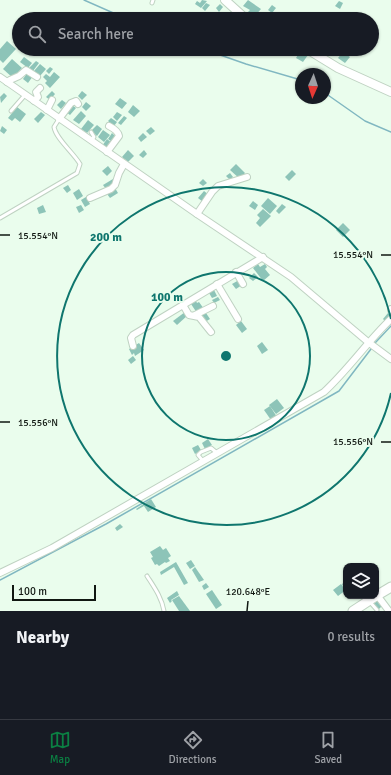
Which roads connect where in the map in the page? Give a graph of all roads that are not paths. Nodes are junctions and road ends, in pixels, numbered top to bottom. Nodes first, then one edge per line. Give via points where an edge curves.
1 (225, 0) edge
2 (238, 12) edge
3 (318, 56) edge
4 (0, 77) edge
5 (36, 77) dead end
6 (7, 82) junction
7 (40, 88) dead end
8 (391, 92) edge
9 (25, 95) junction
10 (52, 100) dead end
11 (34, 101) junction
12 (78, 104) dead end
13 (47, 110) junction
14 (11, 111) dead end
15 (59, 119) junction
16 (109, 126) dead end
17 (91, 132) dead end
18 (91, 141) junction
19 (107, 152) junction
20 (124, 164) junction
21 (247, 177) dead end
22 (90, 198) dead end
23 (196, 214) junction
24 (0, 218) edge
25 (263, 257) junction
26 (236, 272) junction
27 (217, 284) junction
28 (243, 284) dead end
29 (183, 305) junction
30 (213, 306) dead end
31 (195, 315) junction
32 (238, 319) dead end
33 (391, 319) edge
34 (211, 332) dead end
35 (368, 342) junction
36 (132, 346) dead end
37 (391, 359) edge
38 (0, 573) edge
39 (147, 576) dead end
40 (391, 586) edge
41 (379, 594) edge
42 (371, 599) edge
43 (374, 599) edge
44 (376, 599) edge
45 (377, 610) edge
46 (164, 611) edge
47 (353, 611) edge
48 (389, 611) edge

1 - 2 street
3 - 8 street via 338,68
4 - 6 street
5 - 6 street via 26,70
6 - 9 street
7 - 11 street
9 - 11 street
9 - 14 lane
10 - 13 street
11 - 13 street
12 - 15 street via 71,103
13 - 15 street
15 - 18 street
15 - 24 lane via 54,127 55,133 80,164 77,173
16 - 19 street via 116,130 118,136
17 - 18 lane via 94,137
18 - 19 street
19 - 20 street
20 - 22 street via 115,185
20 - 23 street
21 - 23 street via 218,186
23 - 25 street
25 - 26 street
25 - 35 street via 291,277
26 - 27 street
26 - 28 street
27 - 29 street via 206,294
27 - 32 street
29 - 31 street via 189,315
29 - 36 street via 133,335
30 - 31 street
31 - 34 street
33 - 35 street
35 - 37 street
35 - 38 street via 324,392 52,548
39 - 46 lane via 158,594
40 - 41 main road
42 - 47 main road
43 - 45 lane
44 - 48 street

